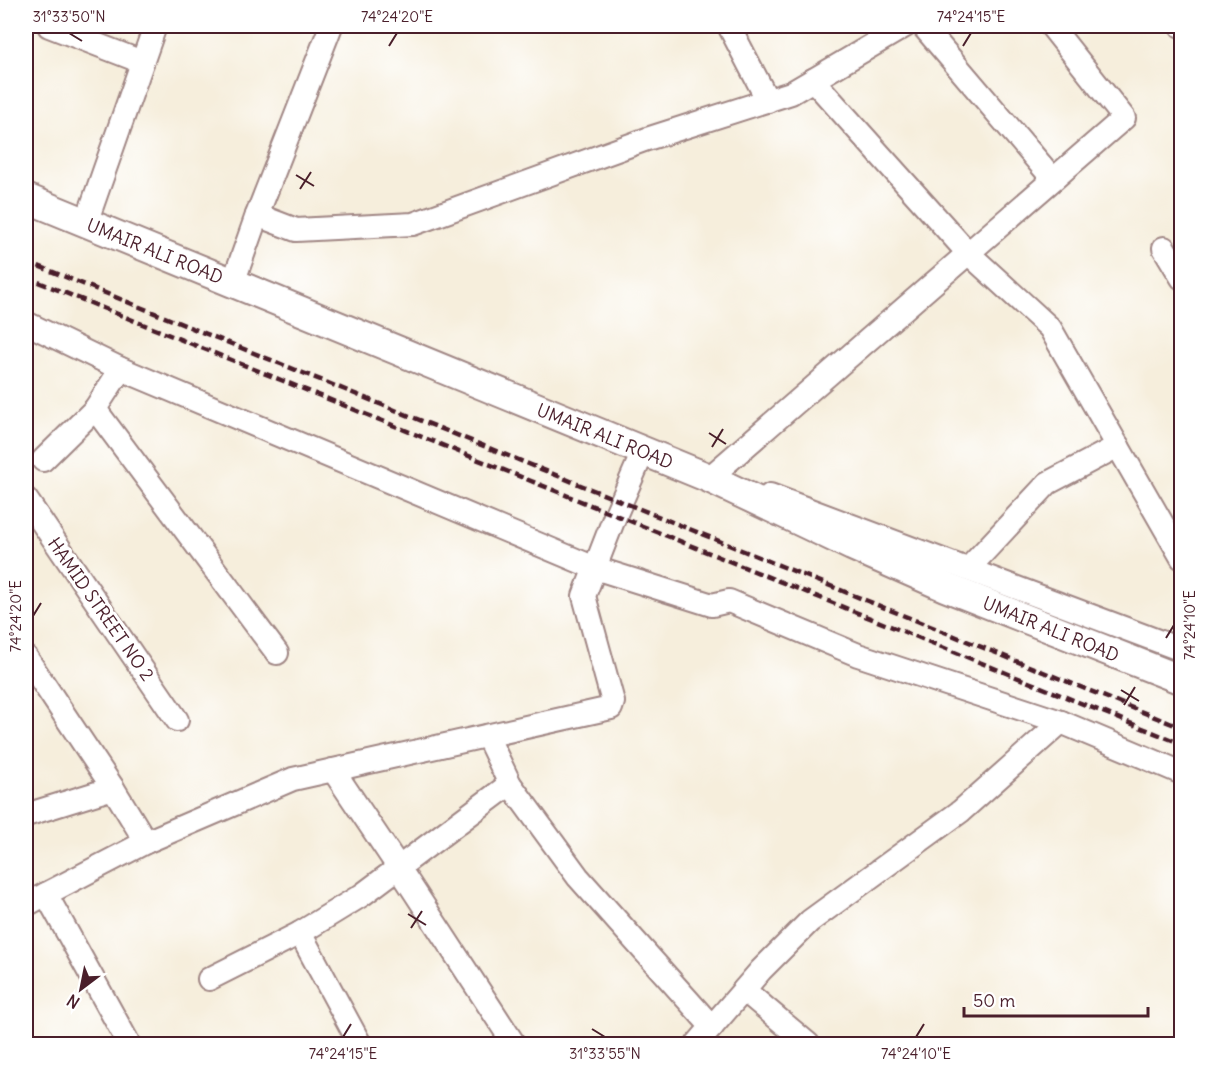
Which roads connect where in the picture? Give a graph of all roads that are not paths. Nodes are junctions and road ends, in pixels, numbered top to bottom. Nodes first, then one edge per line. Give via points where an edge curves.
1 (50, 26) edge
2 (155, 26) edge
3 (330, 26) edge
4 (729, 26) edge
5 (905, 26) edge
6 (923, 26) edge
7 (1051, 26) edge
8 (142, 62) junction
9 (813, 80) junction
10 (768, 101) junction
11 (1053, 179) junction
12 (26, 198) edge
13 (257, 215) junction
14 (86, 223) junction
15 (1164, 248) dead end
16 (968, 253) junction
17 (1182, 278) edge
18 (233, 283) junction
19 (26, 323) edge
20 (121, 369) junction
21 (95, 410) junction
22 (1118, 446) junction
23 (643, 452) junction
24 (43, 460) dead end
25 (709, 478) junction
26 (26, 499) edge
27 (1182, 558) edge
28 (596, 568) junction
29 (968, 569) junction
30 (1182, 650) edge
31 (277, 653) dead end
32 (26, 657) edge
33 (1182, 680) edge
34 (177, 720) dead end
35 (1061, 722) junction
36 (487, 736) junction
37 (333, 770) junction
38 (1182, 773) edge
39 (510, 784) junction
40 (113, 788) junction
41 (26, 815) edge
42 (146, 842) junction
43 (399, 868) junction
44 (46, 894) junction
45 (26, 904) edge
46 (300, 933) junction
47 (209, 979) dead end
48 (744, 990) junction
49 (711, 1027) junction
50 (129, 1044) edge
51 (360, 1044) edge
52 (514, 1044) edge
53 (697, 1044) edge
54 (808, 1044) edge

1 - 8 street
2 - 8 street
3 - 13 street
4 - 10 street
5 - 9 street
6 - 11 street
7 - 11 street via 1124,118
8 - 14 street
9 - 10 street
9 - 16 street
10 - 13 street via 647,139 413,224 296,231
11 - 16 street
12 - 14 street, UMAIR ALI ROAD
13 - 18 street
14 - 18 street, UMAIR ALI ROAD
15 - 17 street
16 - 22 street via 1050,328
16 - 25 street
18 - 23 street, UMAIR ALI ROAD
19 - 20 street
20 - 21 street
20 - 28 street
21 - 24 street
21 - 31 street
22 - 27 street
22 - 29 street via 1048,483
23 - 25 street, UMAIR ALI ROAD
23 - 28 street
25 - 29 street via 778,497
25 - 33 street, UMAIR ALI ROAD via 945,587
26 - 34 street, HAMID STREET NO 2
28 - 35 street via 712,605 729,601 858,655
28 - 36 street via 584,596 613,702 611,708
29 - 30 street
32 - 40 street
35 - 38 street
35 - 48 street via 961,811 810,921
36 - 37 street
36 - 39 street
37 - 42 street via 293,779
37 - 43 street
39 - 43 street
39 - 49 street via 578,878
40 - 41 street
40 - 42 street
42 - 44 street
43 - 46 street via 362,896
43 - 52 street
44 - 45 street
44 - 50 street
46 - 47 street
46 - 51 street
48 - 49 street
48 - 54 street
49 - 53 street

